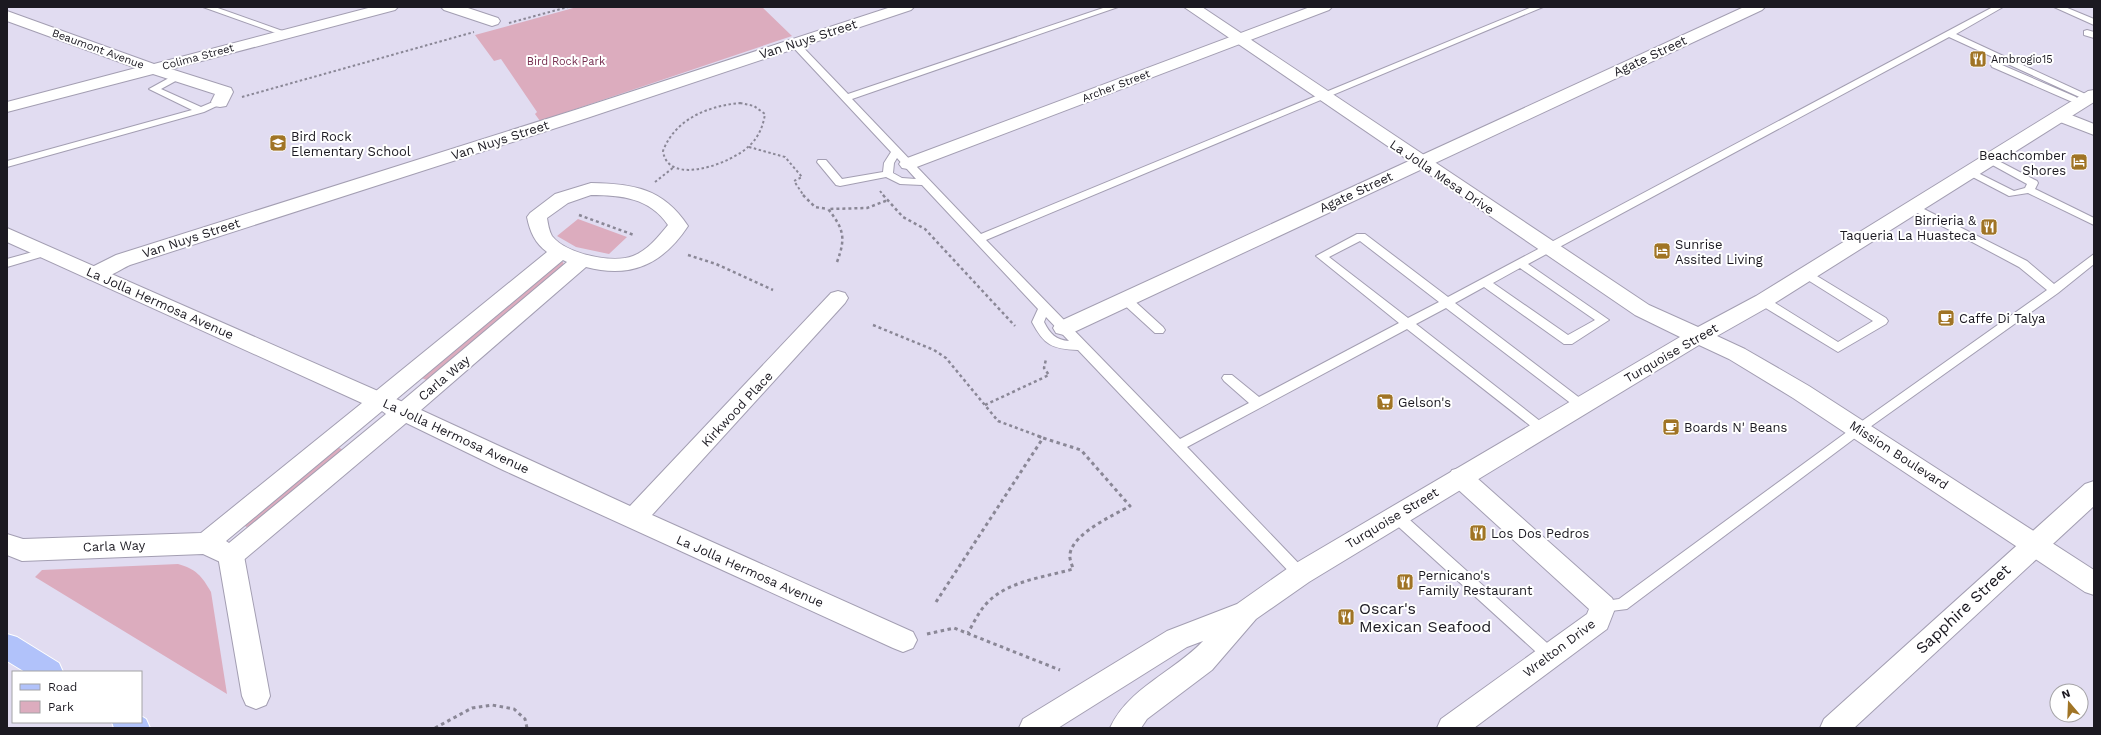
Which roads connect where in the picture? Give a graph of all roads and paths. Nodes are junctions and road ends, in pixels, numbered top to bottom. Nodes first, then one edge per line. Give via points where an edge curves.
1 (207, 7) edge
2 (390, 7) edge
3 (449, 7) edge
4 (568, 7) edge
5 (906, 7) edge
6 (1114, 7) edge
7 (1192, 7) edge
8 (1324, 7) edge
9 (1539, 7) edge
10 (1757, 7) edge
11 (1999, 7) edge
12 (2058, 7) edge
13 (7, 16) edge
14 (2094, 22) edge
15 (493, 25) junction
16 (287, 34) junction
17 (1949, 34) junction
18 (1240, 39) junction
19 (794, 43) junction
20 (1995, 65) dead end
21 (154, 69) junction
22 (178, 76) junction
23 (1324, 96) junction
24 (846, 98) junction
25 (2088, 99) edge
26 (220, 102) junction
27 (7, 107) edge
28 (201, 110) junction
29 (2061, 116) junction
30 (2094, 130) edge
31 (749, 147) junction
32 (902, 158) junction
33 (1991, 160) junction
34 (822, 162) dead end
35 (1421, 162) junction
36 (7, 164) edge
37 (675, 167) junction
38 (1970, 173) junction
39 (888, 174) junction
40 (925, 182) junction
41 (651, 185) dead end
42 (2029, 190) junction
43 (880, 191) dead end
44 (888, 200) junction
45 (1916, 208) junction
46 (828, 209) junction
47 (580, 215) dead end
48 (2094, 222) edge
49 (7, 234) edge
50 (634, 235) dead end
51 (979, 238) junction
52 (1550, 248) junction
53 (47, 252) junction
54 (560, 252) junction
55 (688, 255) dead end
56 (2094, 258) edge
57 (582, 260) junction
58 (837, 262) dead end
59 (7, 263) edge
60 (1521, 264) junction
61 (95, 274) junction
62 (1807, 274) junction
63 (1486, 283) junction
64 (773, 290) dead end
65 (2054, 290) junction
66 (838, 298) dead end
67 (1125, 299) junction
68 (1763, 301) junction
69 (1448, 302) junction
70 (1044, 308) junction
71 (1409, 324) junction
72 (873, 325) dead end
73 (1015, 326) dead end
74 (1064, 328) junction
75 (1159, 330) dead end
76 (1699, 336) junction
77 (1081, 346) junction
78 (1046, 359) dead end
79 (1228, 378) dead end
80 (379, 401) junction
81 (1257, 403) junction
82 (985, 405) junction
83 (1581, 405) junction
84 (404, 412) junction
85 (1541, 428) junction
86 (1859, 429) junction
87 (1042, 438) junction
88 (1178, 446) junction
89 (1460, 477) junction
90 (2094, 491) edge
91 (1396, 516) junction
92 (634, 518) junction
93 (206, 543) junction
94 (2034, 544) junction
95 (12, 551) edge
96 (231, 556) junction
97 (1300, 574) junction
98 (2094, 584) edge
99 (936, 602) dead end
100 (1603, 606) junction
101 (1247, 611) junction
102 (968, 633) junction
103 (904, 640) joint
104 (7, 646) edge
105 (1551, 656) junction
106 (1060, 670) dead end
107 (47, 671) edge
108 (256, 696) dead end
109 (435, 728) edge
110 (527, 728) edge
111 (1033, 728) edge
112 (1124, 728) edge
113 (1451, 728) edge
114 (1834, 728) edge

1 - 16 lane
2 - 16 street, Colima Street
3 - 15 street
4 - 15 path
5 - 19 street, Van Nuys Street
6 - 24 lane
7 - 18 street, La Jolla Mesa Drive
8 - 18 street, Archer Street
9 - 23 lane
10 - 35 street, Agate Street
11 - 17 lane
12 - 14 lane
13 - 21 street, Beaumont Avenue
15 - 26 path
16 - 21 street, Colima Street
17 - 25 lane
17 - 52 lane
18 - 23 street, La Jolla Mesa Drive
18 - 32 street, Archer Street
19 - 24 lane
19 - 61 street, Van Nuys Street via 575,116 123,260
20 - 25 lane
21 - 22 street, Beaumont Avenue
21 - 27 street, Colima Street
22 - 26 street, Beaumont Avenue via 225,92
22 - 28 lane via 154,89
23 - 35 street, La Jolla Mesa Drive
23 - 51 lane
24 - 32 lane
25 - 29 street, Turquoise Street
26 - 28 lane
28 - 36 lane
29 - 30 street
29 - 33 street, Turquoise Street
31 - 37 path via 704,168
31 - 37 path via 762,129 765,114 760,108 743,102 717,106 689,118 666,142 664,158
31 - 46 path via 785,157 802,177 794,181 799,191 815,207
32 - 39 lane via 889,163
32 - 40 lane
33 - 38 street, Turquoise Street
33 - 42 lane via 2033,182
34 - 39 lane via 840,183
35 - 52 street, La Jolla Mesa Drive
35 - 67 street, Agate Street
37 - 41 path
38 - 42 lane via 2013,194
38 - 45 street, Turquoise Street
39 - 40 lane via 900,181
40 - 51 lane
42 - 48 lane
43 - 44 path
44 - 46 path via 867,208
44 - 73 path via 903,217 925,229
45 - 62 street, Turquoise Street
45 - 65 lane via 2023,264
46 - 58 path via 843,230 844,245
47 - 50 path
49 - 53 street, La Jolla Hermosa Avenue
51 - 70 lane
52 - 60 lane
52 - 76 street, La Jolla Mesa Drive via 1642,310
53 - 59 lane
53 - 61 street, La Jolla Hermosa Avenue
54 - 57 street
54 - 57 street via 546,240 539,229 537,217 566,195 591,189 625,190 658,202 672,213 678,226 663,245 637,262 610,264
54 - 80 street, Carla Way
55 - 64 path via 716,264
56 - 65 lane
57 - 84 street, Carla Way
60 - 63 lane
60 - 63 lane via 1603,320 1568,341
61 - 80 street, La Jolla Hermosa Avenue
62 - 68 street, Turquoise Street
62 - 68 lane via 1882,321 1838,348
63 - 69 lane
65 - 86 lane
66 - 92 street, Kirkwood Place
67 - 74 street, Agate Street
67 - 75 lane
68 - 76 street, Turquoise Street
69 - 71 lane
69 - 71 lane via 1361,236 1321,256
69 - 83 lane
70 - 74 lane
70 - 77 lane via 1038,322 1044,335 1058,345
71 - 81 lane
71 - 85 lane
72 - 82 path via 934,350 946,358
74 - 77 lane
76 - 83 street, Turquoise Street
76 - 86 street, Mission Boulevard via 1738,354
77 - 88 lane
78 - 82 path via 1044,368 1049,375
79 - 81 lane
80 - 84 street, La Jolla Hermosa Avenue
80 - 93 street, Carla Way
81 - 88 lane
82 - 87 path via 998,421
83 - 85 street, Turquoise Street
84 - 92 street, La Jolla Hermosa Avenue
84 - 96 street, Carla Way
85 - 89 street, Turquoise Street
86 - 94 street, Mission Boulevard
86 - 100 lane via 1622,605
87 - 99 path
87 - 102 path via 1081,450 1130,506 1083,534 1073,544 1070,553 1074,569 1019,584 1001,592 982,610
88 - 97 lane
89 - 91 street, Turquoise Street
89 - 100 street, Wrelton Drive
90 - 94 street, Sapphire Street
91 - 97 street, Turquoise Street
91 - 105 lane
92 - 103 street, La Jolla Hermosa Avenue
93 - 95 street, Carla Way
93 - 96 street, Carla Way
94 - 98 street, Mission Boulevard
94 - 114 street, Sapphire Street
96 - 108 street
97 - 101 street, Turquoise Street
100 - 105 street, Wrelton Drive via 1598,621
101 - 111 street, Turquoise Street via 1177,639
101 - 112 street, Turquoise Street via 1202,661 1137,710
102 - 103 path via 954,628
102 - 106 path
104 - 107 main road
105 - 113 street, Wrelton Drive
109 - 110 path via 472,708 492,705 514,709 525,718

